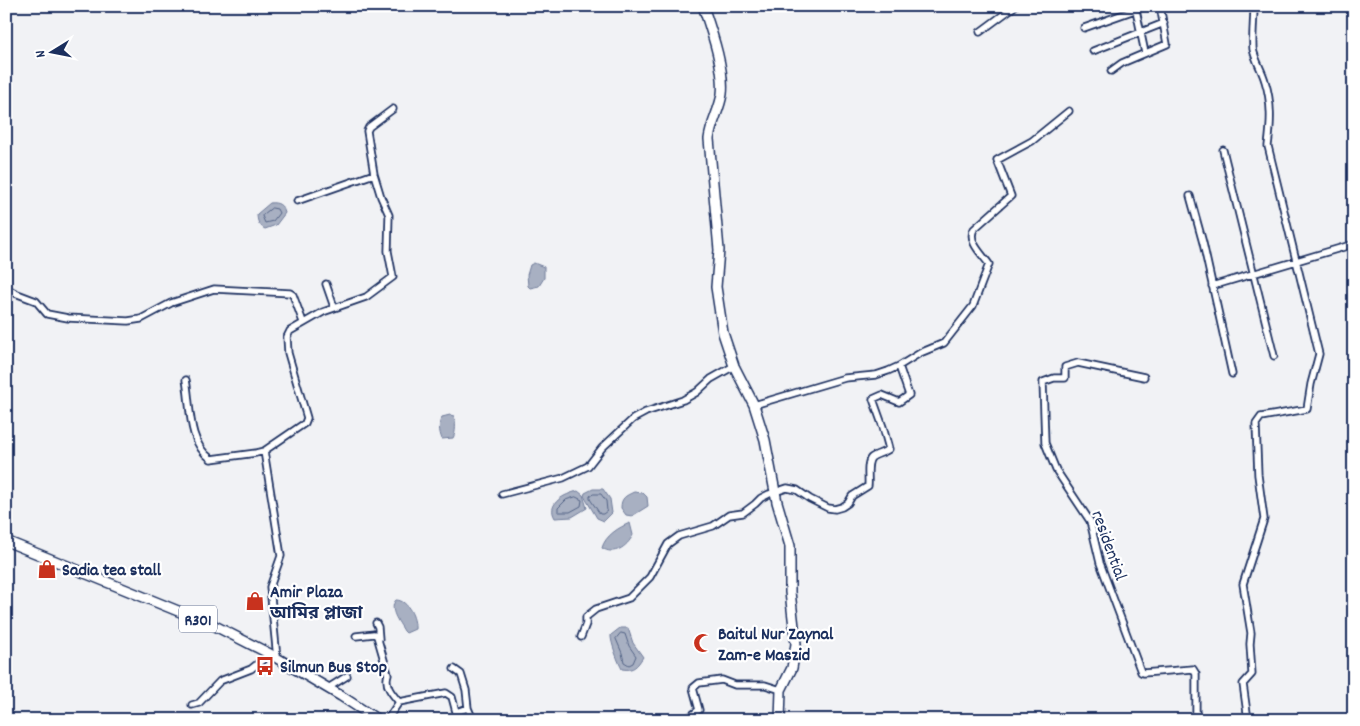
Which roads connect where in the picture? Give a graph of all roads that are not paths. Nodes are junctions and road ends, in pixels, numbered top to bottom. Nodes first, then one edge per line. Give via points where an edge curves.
1 (703, 6) edge
2 (1015, 6) edge
3 (1146, 6) edge
4 (1160, 6) edge
5 (1254, 6) edge
6 (1136, 10) junction
7 (1164, 23) junction
8 (1084, 28) dead end
9 (980, 32) dead end
10 (1141, 32) junction
11 (1093, 51) dead end
12 (1145, 53) junction
13 (1111, 71) dead end
14 (392, 109) dead end
15 (1069, 111) dead end
16 (1223, 150) dead end
17 (374, 174) junction
18 (1190, 196) dead end
19 (297, 201) dead end
20 (1354, 244) edge
21 (1297, 260) junction
22 (1254, 273) junction
23 (326, 284) dead end
24 (1212, 286) junction
25 (6, 288) edge
26 (334, 308) junction
27 (303, 322) junction
28 (1274, 356) dead end
29 (734, 366) junction
30 (899, 366) junction
31 (1232, 374) dead end
32 (1144, 377) dead end
33 (186, 380) dead end
34 (754, 405) junction
35 (264, 451) junction
36 (776, 493) junction
37 (502, 494) dead end
38 (6, 541) edge
39 (376, 623) dead end
40 (356, 636) dead end
41 (581, 637) dead end
42 (379, 639) junction
43 (273, 656) junction
44 (454, 669) dead end
45 (347, 676) dead end
46 (328, 688) junction
47 (781, 690) junction
48 (399, 702) junction
49 (192, 705) dead end
50 (468, 708) junction
51 (378, 720) edge
52 (387, 720) edge
53 (473, 720) edge
54 (685, 720) edge
55 (780, 720) edge
56 (1196, 720) edge
57 (1248, 720) edge

1 - 29 street via 713,34 721,76 722,92 710,130 709,154 719,250 716,287 723,333
2 - 9 street
3 - 6 street
4 - 7 street
5 - 21 street via 1254,49 1271,104 1268,146
6 - 8 street
6 - 10 street
7 - 10 street
7 - 12 street via 1167,44
10 - 11 street
10 - 12 street
12 - 13 street
14 - 17 street via 367,129
15 - 30 street via 1032,141 998,160 1012,196 972,234 972,240 989,264 972,306 944,343
16 - 22 street
17 - 19 street
17 - 26 street via 389,214 388,251 393,277 366,297
18 - 24 street
20 - 21 street
21 - 22 street
21 - 57 street via 1319,354 1307,409 1261,417 1256,424 1264,519 1242,584 1251,633 1252,674 1243,684
22 - 24 street
22 - 28 street
23 - 26 street
24 - 31 street
25 - 27 street via 36,301 47,314 128,321 141,319 171,303 214,289 290,293
26 - 27 street
27 - 35 street via 287,337 291,367 307,418 305,423
29 - 34 street
29 - 37 street via 683,400 646,412 633,420 602,448 588,466 563,478
30 - 34 street via 876,375 845,378
30 - 36 street via 909,395 898,402 882,394 873,399 889,448 869,463 868,486 852,496 848,503 835,509 797,490 787,488
32 - 56 street, residential via 1078,363 1065,366 1065,378 1043,382 1046,443 1056,470 1090,522 1100,563 1141,672 1193,668 1196,674
33 - 35 street via 189,416 204,454 211,459
34 - 36 street
35 - 43 street via 281,556 270,586
36 - 41 street via 762,498 743,513 729,515 713,526 680,536 668,544 650,577 629,598 596,608 586,617
36 - 47 street via 790,546 790,592 796,644 792,668
38 - 43 street, R301 via 215,626
39 - 42 street
40 - 42 street via 374,634
42 - 48 street via 388,674 387,686
43 - 46 street, R301
43 - 49 street via 220,681 199,703
44 - 50 street via 461,674
45 - 46 street
46 - 51 street, R301
47 - 54 street via 765,685 735,685 722,680 699,683 693,688 699,710
47 - 55 street
48 - 50 street via 446,693 452,698 456,712
48 - 52 street
50 - 53 street

